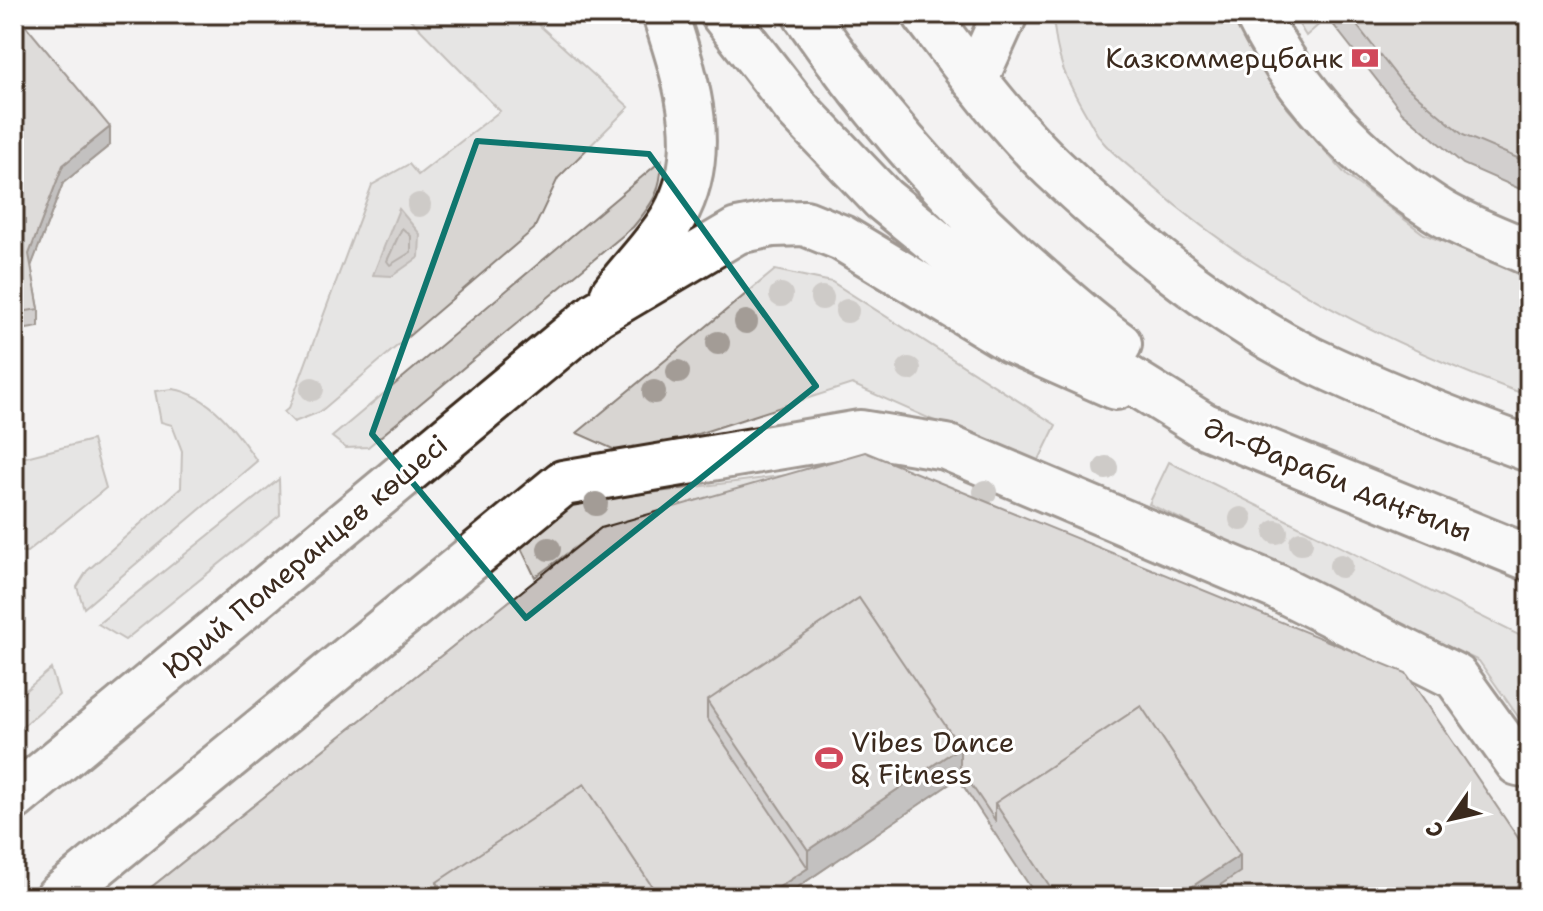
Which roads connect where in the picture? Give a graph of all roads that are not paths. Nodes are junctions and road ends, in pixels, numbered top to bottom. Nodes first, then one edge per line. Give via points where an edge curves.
1 (665, 14) edge
2 (723, 14) edge
3 (805, 14) edge
4 (925, 14) edge
5 (1005, 14) edge
6 (1257, 14) edge
7 (975, 80) junction
8 (1529, 253) edge
9 (597, 314) junction
10 (1203, 425) junction
11 (1529, 449) edge
12 (1376, 495) junction
13 (1529, 558) edge
14 (1529, 765) edge
15 (14, 798) edge
16 (58, 897) edge

1 - 9 main road via 695,128 690,177 674,216
2 - 10 main road, Әл-Фараби даңғылы via 797,109 883,199 1023,313
3 - 12 main road via 926,168 1095,327 1211,406
4 - 7 main road
5 - 7 main road
6 - 8 main road via 1275,50 1310,97 1366,157 1435,209
7 - 11 main road via 1051,166 1140,244 1226,309 1308,358
9 - 10 main road via 737,231 805,223 842,238 1012,341
9 - 15 main road, Юрий Померанцев көшесі
10 - 12 main road, Әл-Фараби даңғылы
12 - 13 main road, Әл-Фараби даңғылы
14 - 16 main road via 1518,763 1456,677 1291,594 946,447 860,433 563,483

